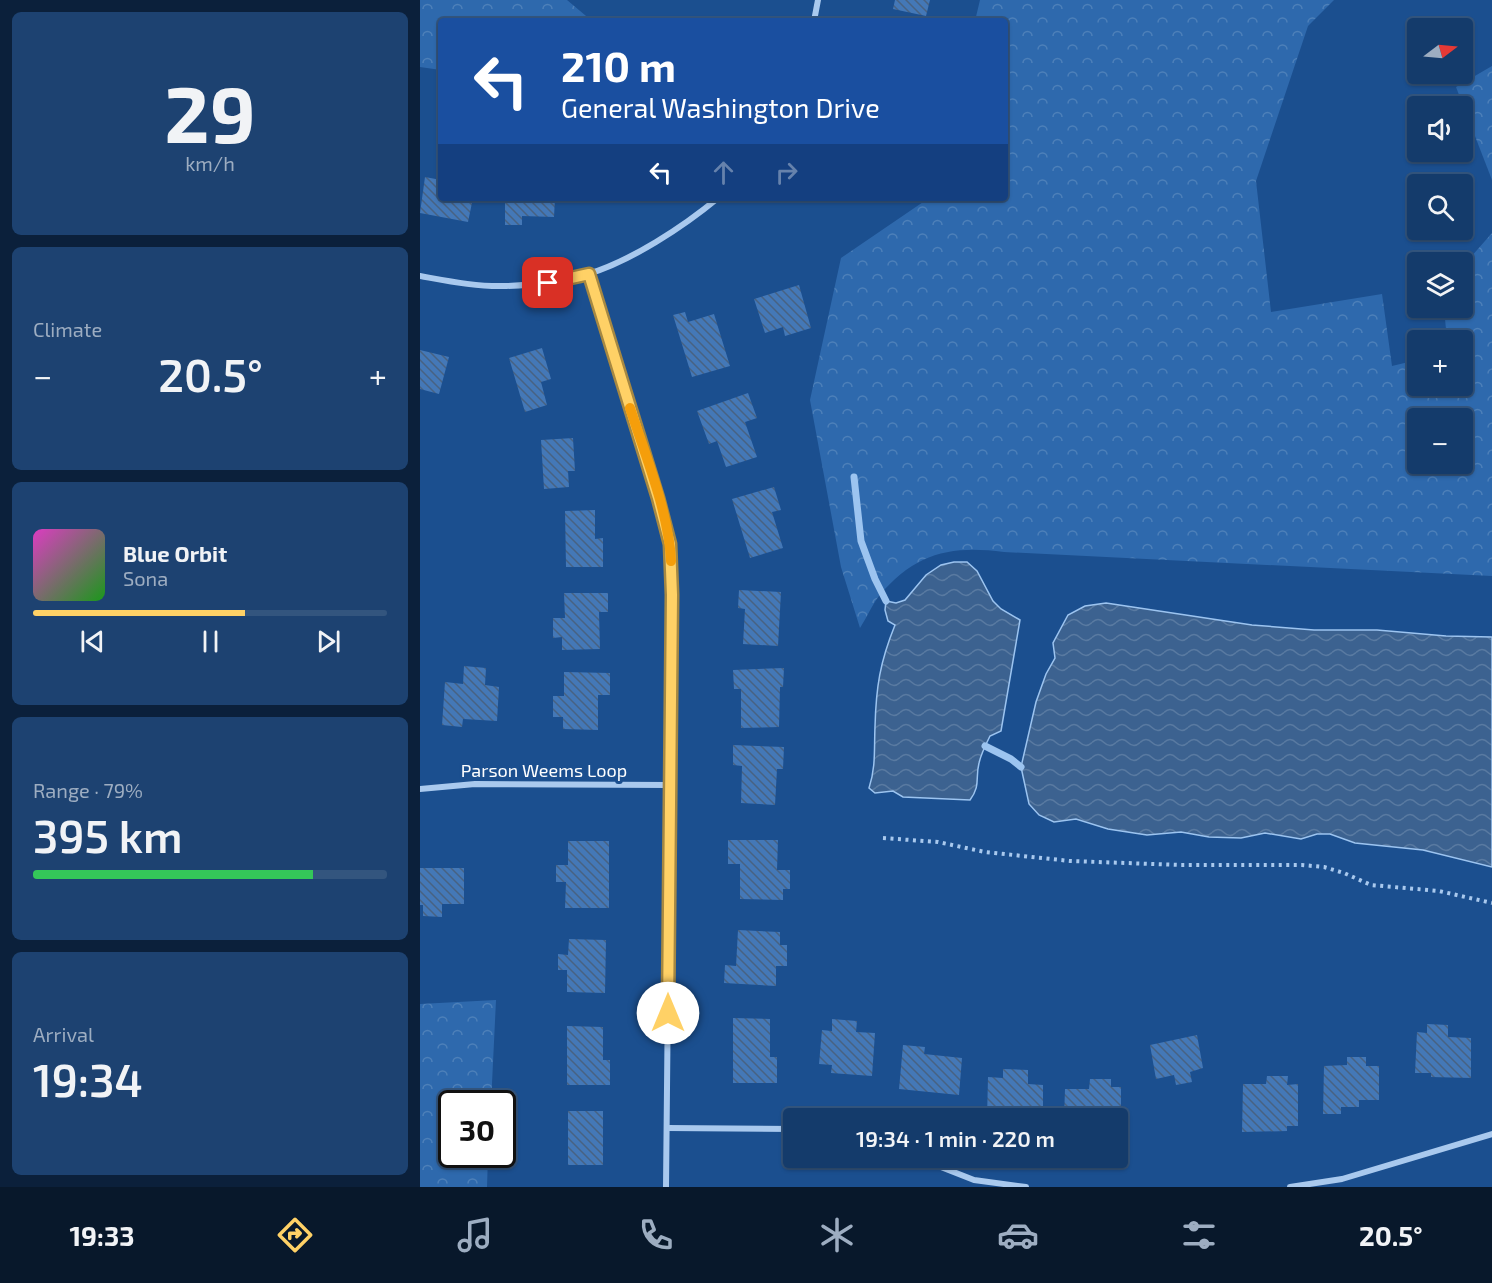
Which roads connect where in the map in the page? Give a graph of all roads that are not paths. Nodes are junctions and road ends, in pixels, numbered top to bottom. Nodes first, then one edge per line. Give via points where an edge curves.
1 (818, 0) edge
2 (815, 18) edge
3 (714, 201) edge
4 (589, 274) junction
5 (420, 276) edge
6 (669, 785) junction
7 (420, 789) edge
8 (667, 1128) junction
9 (783, 1129) edge
10 (1492, 1134) edge
11 (943, 1168) edge
12 (666, 1187) edge
13 (1026, 1187) edge
14 (1290, 1187) edge

1 - 2 street
3 - 4 street via 671,232
4 - 5 street via 548,283 504,286
4 - 6 street via 670,544
6 - 7 street, Parson Weems Loop via 475,784
6 - 8 street
8 - 9 street
8 - 12 street
10 - 14 street via 1342,1179
11 - 13 street via 974,1180

